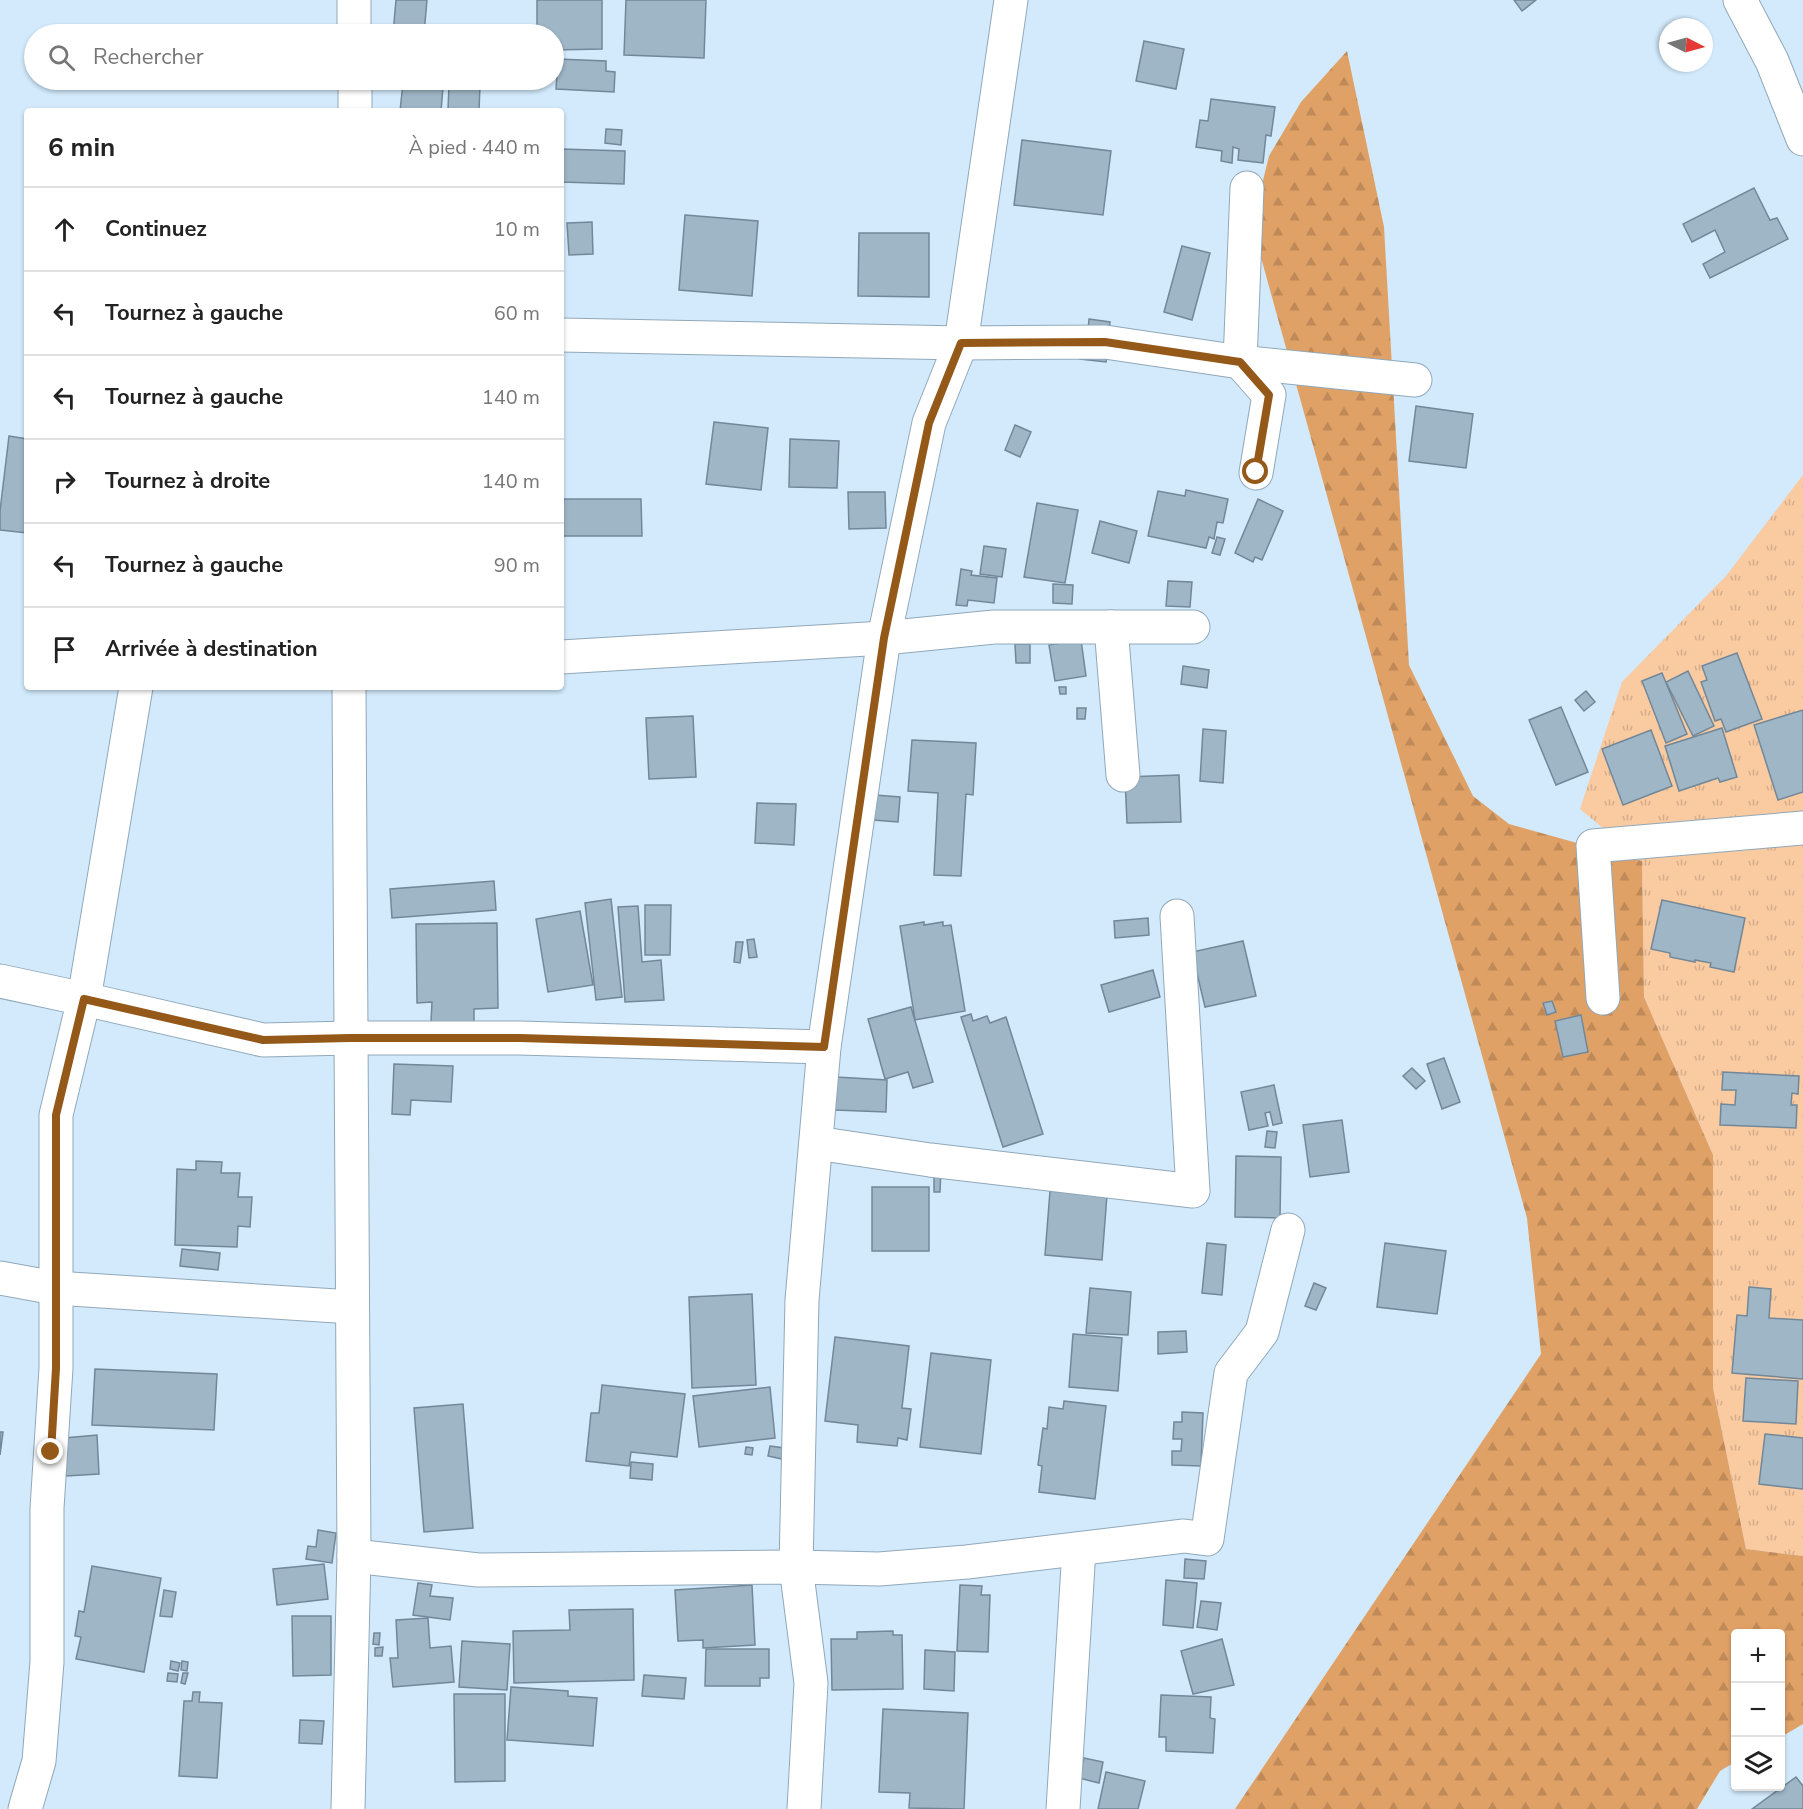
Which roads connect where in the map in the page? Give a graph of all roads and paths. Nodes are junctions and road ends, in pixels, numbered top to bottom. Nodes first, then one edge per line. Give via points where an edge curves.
1 (354, 0) edge
2 (1011, 0) edge
3 (1740, 0) edge
4 (354, 24) edge
5 (355, 90) edge
6 (355, 108) edge
7 (1803, 139) edge
8 (1247, 188) dead end
9 (564, 335) edge
10 (961, 343) junction
11 (1240, 362) junction
12 (1415, 380) dead end
13 (1256, 472) dead end
14 (1111, 627) junction
15 (1193, 627) dead end
16 (884, 638) junction
17 (564, 657) edge
18 (136, 690) edge
19 (349, 690) edge
20 (1123, 775) dead end
21 (1803, 828) edge
22 (1177, 916) dead end
23 (0, 981) edge
24 (1603, 998) dead end
25 (84, 999) junction
26 (350, 1038) junction
27 (824, 1047) junction
28 (816, 1143) junction
29 (1288, 1230) dead end
30 (0, 1278) edge
31 (55, 1288) junction
32 (352, 1307) junction
33 (1080, 1549) junction
34 (354, 1556) junction
35 (796, 1567) junction
36 (26, 1809) edge
37 (348, 1809) edge
38 (804, 1809) edge
39 (1063, 1809) edge

1 - 4 street
2 - 10 street
3 - 7 street via 1773,61
5 - 6 street
8 - 11 street
9 - 10 street
10 - 11 street via 1105,342
10 - 16 street via 929,423
11 - 12 street
11 - 13 street via 1269,395
14 - 15 street
14 - 16 street via 994,627
14 - 20 street
16 - 17 street
16 - 27 street
18 - 25 street
19 - 26 street
21 - 24 street via 1593,846
22 - 28 street via 1192,1191
23 - 25 street
25 - 26 street via 263,1040
25 - 31 street via 56,1115
26 - 27 street via 520,1038
26 - 32 street
27 - 28 street
28 - 35 street via 802,1300
29 - 33 street via 1262,1332 1231,1373 1207,1539 1184,1536
30 - 31 street
31 - 32 street
31 - 36 street via 56,1368 47,1508 47,1662 39,1761
32 - 34 street
33 - 35 street via 879,1569
33 - 39 street
34 - 35 street via 478,1570
34 - 37 street
35 - 38 street via 811,1683

